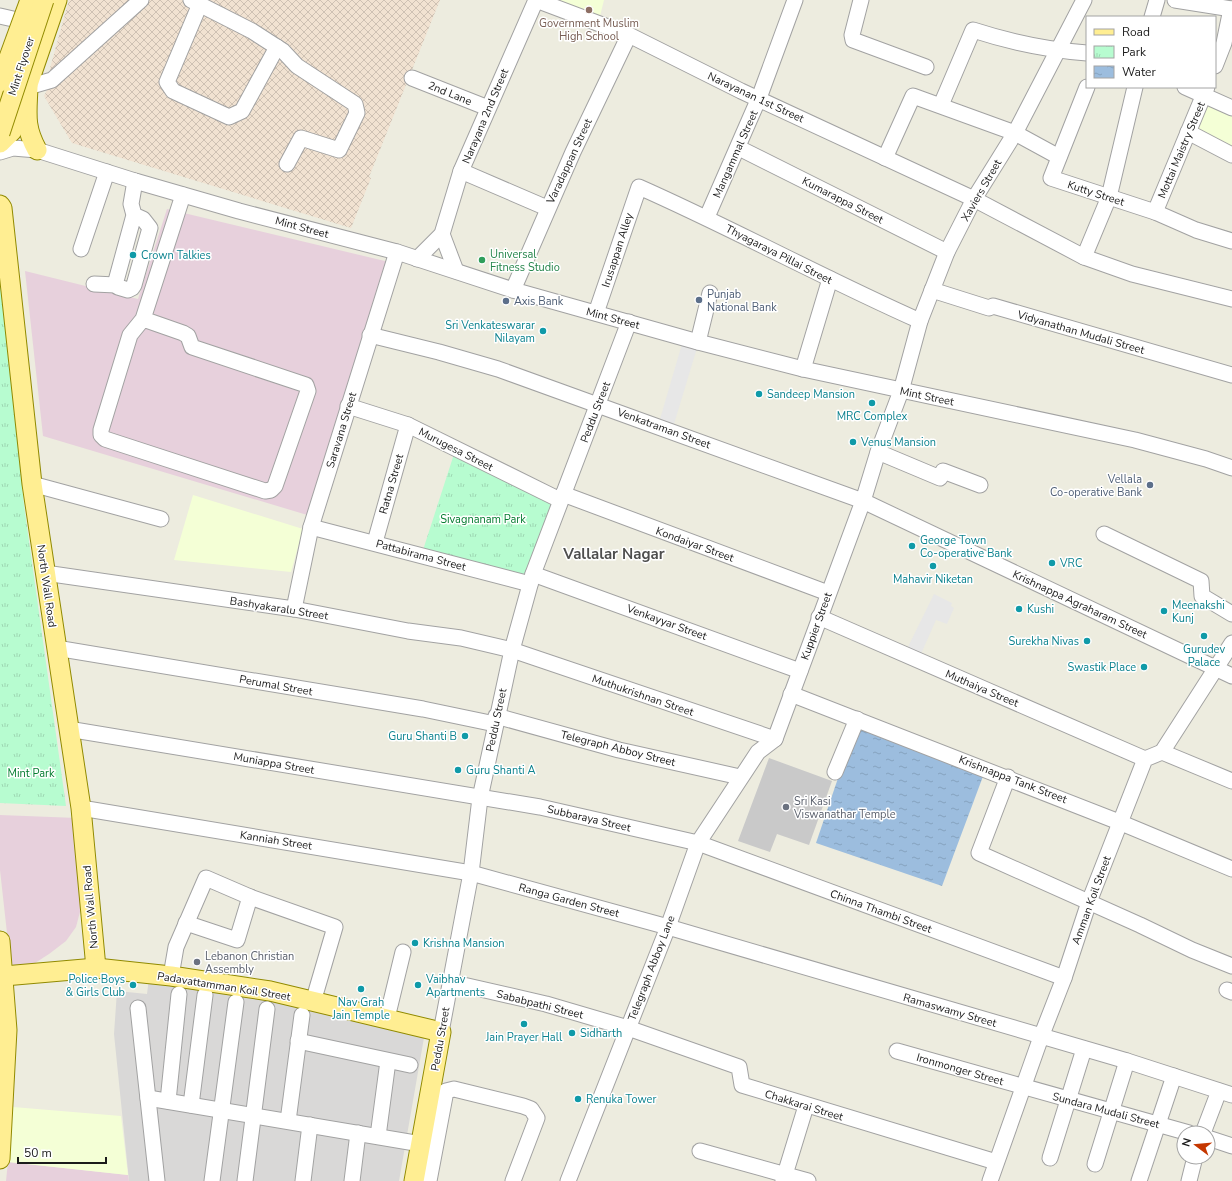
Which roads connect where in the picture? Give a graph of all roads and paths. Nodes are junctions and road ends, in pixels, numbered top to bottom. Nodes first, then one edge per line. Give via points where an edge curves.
1 (20, 0) edge
2 (30, 0) edge
3 (44, 0) edge
4 (57, 0) edge
5 (141, 0) edge
6 (536, 0) edge
7 (795, 0) edge
8 (861, 0) edge
9 (1084, 0) edge
10 (1157, 0) edge
11 (1175, 0) edge
12 (195, 2) edge
13 (1231, 9) edge
14 (1152, 16) edge
15 (7, 18) edge
16 (629, 35) junction
17 (1228, 45) edge
18 (277, 47) junction
19 (1056, 51) junction
20 (1086, 53) edge
21 (0, 59) edge
22 (1216, 64) edge
23 (926, 67) dead end
24 (412, 78) dead end
25 (0, 82) edge
26 (28, 87) junction
27 (1087, 88) edge
28 (1135, 88) edge
29 (1189, 88) edge
30 (1205, 92) edge
31 (0, 93) edge
32 (759, 98) junction
33 (941, 105) junction
34 (488, 108) junction
35 (1232, 108) edge
36 (1188, 132) junction
37 (0, 133) edge
38 (1015, 133) junction
39 (0, 144) edge
40 (739, 148) junction
41 (37, 150) junction
42 (0, 152) edge
43 (1232, 155) edge
44 (1059, 157) junction
45 (885, 158) junction
46 (287, 164) dead end
47 (461, 171) junction
48 (107, 172) junction
49 (135, 181) junction
50 (639, 187) joint
51 (183, 194) junction
52 (1109, 197) junction
53 (974, 198) junction
54 (1, 207) edge
55 (547, 208) junction
56 (1155, 212) junction
57 (707, 217) junction
58 (442, 234) junction
59 (1232, 241) edge
60 (81, 249) dead end
61 (397, 252) junction
62 (947, 252) junction
63 (1084, 257) junction
64 (418, 259) junction
65 (456, 271) junction
66 (830, 279) junction
67 (94, 284) dead end
68 (513, 290) junction
69 (932, 290) junction
70 (710, 293) dead end
71 (1232, 299) edge
72 (596, 313) junction
73 (143, 319) junction
74 (920, 321) junction
75 (629, 322) junction
76 (370, 335) junction
77 (698, 342) junction
78 (803, 369) junction
79 (1232, 375) edge
80 (901, 391) junction
81 (599, 404) junction
82 (348, 406) junction
83 (408, 425) junction
84 (878, 452) junction
85 (1232, 468) edge
86 (32, 484) junction
87 (980, 485) dead end
88 (562, 497) junction
89 (863, 501) junction
90 (161, 519) dead end
91 (311, 527) junction
92 (1104, 534) dead end
93 (375, 542) junction
94 (45, 573) junction
95 (532, 579) junction
96 (828, 593) junction
97 (294, 609) junction
98 (1232, 614) edge
99 (819, 617) junction
100 (1232, 643) edge
101 (56, 648) junction
102 (512, 650) junction
103 (1216, 668) junction
104 (800, 671) junction
105 (1232, 676) edge
106 (792, 694) junction
107 (857, 719) junction
108 (496, 720) junction
109 (68, 728) junction
110 (775, 739) junction
111 (1162, 752) junction
112 (1145, 759) junction
113 (835, 772) dead end
114 (740, 777) junction
115 (1008, 777) junction
116 (1232, 781) edge
117 (480, 798) junction
118 (81, 808) junction
119 (1119, 822) junction
120 (698, 843) junction
121 (1232, 869) edge
122 (471, 873) junction
123 (250, 898) junction
124 (1089, 902) junction
125 (186, 923) junction
126 (668, 927) junction
127 (0, 941) edge
128 (402, 952) dead end
129 (1232, 966) edge
130 (96, 968) junction
131 (4, 976) junction
132 (171, 976) junction
133 (1064, 978) junction
134 (450, 982) junction
135 (179, 994) dead end
136 (205, 995) dead end
137 (236, 1002) dead end
138 (138, 1008) dead end
139 (308, 1008) junction
140 (267, 1009) dead end
141 (387, 1018) junction
142 (628, 1028) junction
143 (441, 1032) junction
144 (1041, 1037) junction
145 (298, 1042) junction
146 (1084, 1049) junction
147 (897, 1051) dead end
148 (388, 1061) junction
149 (1127, 1061) junction
150 (410, 1065) dead end
151 (1174, 1076) junction
152 (1022, 1087) junction
153 (1226, 1093) edge
154 (148, 1098) junction
155 (1069, 1100) junction
156 (168, 1101) junction
157 (191, 1105) junction
158 (806, 1106) junction
159 (221, 1110) junction
160 (1112, 1112) junction
161 (254, 1116) junction
162 (288, 1121) junction
163 (1157, 1124) junction
164 (310, 1125) junction
165 (1208, 1125) edge
166 (1176, 1129) edge
167 (358, 1133) junction
168 (378, 1136) junction
169 (1216, 1141) edge
170 (421, 1144) junction
171 (1232, 1146) edge
172 (700, 1151) dead end
173 (1050, 1158) dead end
174 (0, 1159) edge
175 (996, 1162) junction
176 (1095, 1164) dead end
177 (1193, 1165) edge
178 (784, 1178) edge
179 (157, 1181) edge
180 (212, 1181) edge
181 (245, 1181) edge
182 (303, 1181) edge
183 (352, 1181) edge
184 (414, 1181) edge
185 (429, 1181) edge
186 (513, 1181) edge
187 (568, 1181) edge
188 (808, 1181) edge
189 (990, 1181) edge
190 (1139, 1181) edge
191 (1188, 1181) edge

1 - 15 main road
2 - 25 main road, Mint Flyover, bridge
3 - 37 main road, Mint Flyover, bridge
4 - 26 main road
5 - 26 street via 52,80
6 - 16 street, Narayanan 1st Street
6 - 34 street, Narayana 2nd Street
7 - 32 street, Mangammal Street
8 - 23 street via 853,40
9 - 19 street, Xaviers Street
10 - 14 street
11 - 13 street
12 - 18 street
12 - 18 street via 167,82 173,91 229,117 242,111
13 - 17 street
15 - 21 main road
16 - 32 street, Narayanan 1st Street
16 - 55 street, Varadappan Street
17 - 22 street
18 - 46 street via 297,66 355,104 357,113 340,150 301,138
19 - 20 street
19 - 33 street via 973,30
19 - 38 street, Xaviers Street
24 - 34 street, 2nd Lane
26 - 31 main road
26 - 39 main road via 12,131
26 - 41 main road via 27,124
27 - 44 street, Kutty Street
28 - 52 street
29 - 30 street
30 - 35 street
30 - 36 street, Mottai Maistry Street
32 - 40 street, Mangammal Street
32 - 45 street, Narayanan 1st Street
33 - 38 street
33 - 45 street via 914,96
34 - 47 street, Narayana 2nd Street
36 - 43 street
36 - 56 street, Mottai Maistry Street
38 - 44 street
38 - 53 street, Xaviers Street
40 - 57 street, Mangammal Street
40 - 62 street, Kumarappa Street
41 - 42 street, Mint Street via 13,148
41 - 48 street, Mint Street
44 - 52 street, Kutty Street via 1051,178
45 - 53 street, Narayanan 1st Street
47 - 55 street
47 - 58 street, Narayana 2nd Street
48 - 49 street, Mint Street
48 - 60 street
49 - 51 street, Mint Street
49 - 67 street via 131,204 134,215 116,285
50 - 57 street, Thyagaraya Pillai Street
50 - 72 street, Irusappan Alley
51 - 61 street, Mint Street
51 - 73 street
52 - 56 street, Kutty Street
52 - 63 street
53 - 62 street, Xaviers Street
53 - 63 street, Narayanan 1st Street
54 - 86 main road, North Wall Road
55 - 68 street, Varadappan Street
56 - 59 street, Kutty Street via 1196,230
57 - 66 street, Thyagaraya Pillai Street
58 - 64 street, Narayana 2nd Street
58 - 65 street
61 - 64 street, Mint Street
61 - 76 street, Saravana Street
62 - 69 street, Xaviers Street
63 - 71 street, Narayanan 1st Street via 1132,274
64 - 65 street, Mint Street
65 - 68 street, Mint Street
66 - 74 street, Thyagaraya Pillai Street
66 - 78 street
68 - 72 street, Mint Street
69 - 74 street, Xaviers Street
69 - 79 street, Vidyanathan Mudali Street
70 - 77 street
72 - 75 street, Mint Street
73 - 73 street via 130,335 101,435 105,439 234,481 265,491 271,490 275,486 308,391 306,385 192,348 188,336
74 - 80 street, Xaviers Street
75 - 77 street, Mint Street
75 - 81 street, Peddu Street
76 - 81 street, Venkatraman Street via 498,369
76 - 82 street, Saravana Street
77 - 78 street, Mint Street
78 - 80 street, Mint Street
80 - 84 street, Kuppier Street
80 - 85 street, Mint Street via 1135,440
81 - 88 street, Peddu Street
81 - 89 street, Venkatraman Street
82 - 83 street, Murugesa Street
82 - 91 street, Saravana Street
83 - 88 street, Murugesa Street
83 - 93 street, Ratna Street
84 - 87 street via 940,478 943,472
84 - 89 street, Kuppier Street
86 - 90 street
86 - 94 main road, North Wall Road
88 - 95 street, Peddu Street
88 - 96 street, Kondaiyar Street
89 - 96 street, Kuppier Street
89 - 103 street, Krishnappa Agraharam Street
91 - 93 street, Pattabirama Street
91 - 97 street, Saravana Street
92 - 98 street via 1201,581 1202,596
93 - 95 street, Pattabirama Street
94 - 97 street, Bashyakaralu Street
94 - 101 main road, North Wall Road
95 - 102 street, Peddu Street
95 - 104 street, Venkayyar Street
96 - 99 street, Kuppier Street
97 - 102 street, Bashyakaralu Street via 408,631 460,638
99 - 104 street, Kuppier Street
99 - 112 street, Muthaiya Street
100 - 103 street
101 - 108 street, Perumal Street
101 - 109 main road, North Wall Road
102 - 108 street, Peddu Street
102 - 110 street, Muthukrishnan Street
103 - 105 street, Krishnappa Agraharam Street
103 - 111 street
104 - 106 street, Kuppier Street
106 - 107 street, Krishnappa Tank Street
106 - 110 street, Kuppier Street
107 - 113 street
107 - 115 street, Krishnappa Tank Street
108 - 114 street, Telegraph Abboy Street
108 - 117 street, Peddu Street
109 - 117 street, Muniappa Street
109 - 118 main road, North Wall Road
110 - 114 street via 758,752
111 - 112 street
111 - 116 street
112 - 119 street, Amman Koil Street
114 - 120 street
115 - 119 street, Krishnappa Tank Street
115 - 124 street via 979,853
117 - 120 street, Subbaraya Street via 540,807
117 - 122 street, Peddu Street
118 - 122 street, Kanniah Street
118 - 130 main road, North Wall Road
119 - 121 street, Krishnappa Tank Street
119 - 124 street, Amman Koil Street
120 - 126 street, Telegraph Abboy Lane
120 - 133 street, Chinna Thambi Street
122 - 126 street, Ranga Garden Street
122 - 134 street, Peddu Street
123 - 125 street via 206,878
123 - 125 street via 238,940
123 - 139 street via 334,927
124 - 129 street
124 - 133 street, Amman Koil Street
125 - 132 street via 176,947
126 - 142 street, Telegraph Abboy Lane
126 - 144 street, Ramaswamy Street
127 - 131 main road
128 - 141 street
130 - 131 main road, Padavattamman Koil Street
130 - 132 main road, Padavattamman Koil Street
131 - 174 main road via 7,1030
132 - 139 main road, Padavattamman Koil Street via 270,991
133 - 144 street, Amman Koil Street
134 - 142 street, Sababpathi Street via 546,1004
134 - 143 street, Peddu Street
135 - 156 street
136 - 157 street
137 - 159 street
138 - 154 street
139 - 141 main road, Padavattamman Koil Street
139 - 145 street
140 - 161 street
141 - 143 main road, Padavattamman Koil Street
142 - 158 street, Chakkarai Street via 739,1067 742,1085
142 - 187 street, Telegraph Abboy Lane
143 - 170 main road, Peddu Street
144 - 146 street, Ramaswamy Street
144 - 152 street, Amman Koil Street
145 - 148 street
145 - 162 street
146 - 149 street, Ramaswamy Street
146 - 155 street
147 - 152 street, Ironmonger Street
148 - 150 street
148 - 168 street
149 - 151 street, Ramaswamy Street
149 - 160 street
151 - 153 street, Ramaswamy Street
151 - 163 street
152 - 155 street, Sundara Mudali Street
152 - 175 street, Amman Koil Street
153 - 165 street
154 - 156 street
154 - 179 street
155 - 160 street, Sundara Mudali Street
155 - 173 street
156 - 157 street
157 - 159 street
158 - 175 street, Chakkarai Street
158 - 178 street
159 - 161 street
159 - 180 street
160 - 163 street, Sundara Mudali Street
160 - 176 street
161 - 162 street
161 - 181 street
162 - 164 street
163 - 166 street, Sundara Mudali Street
163 - 190 street
164 - 167 street
164 - 182 street
167 - 168 street
167 - 183 street
168 - 170 street
169 - 171 street
170 - 184 main road, Peddu Street
172 - 178 street
175 - 189 street, Amman Koil Street
177 - 191 street
178 - 188 street
185 - 186 street via 446,1091 454,1089 523,1106 531,1109 537,1118

